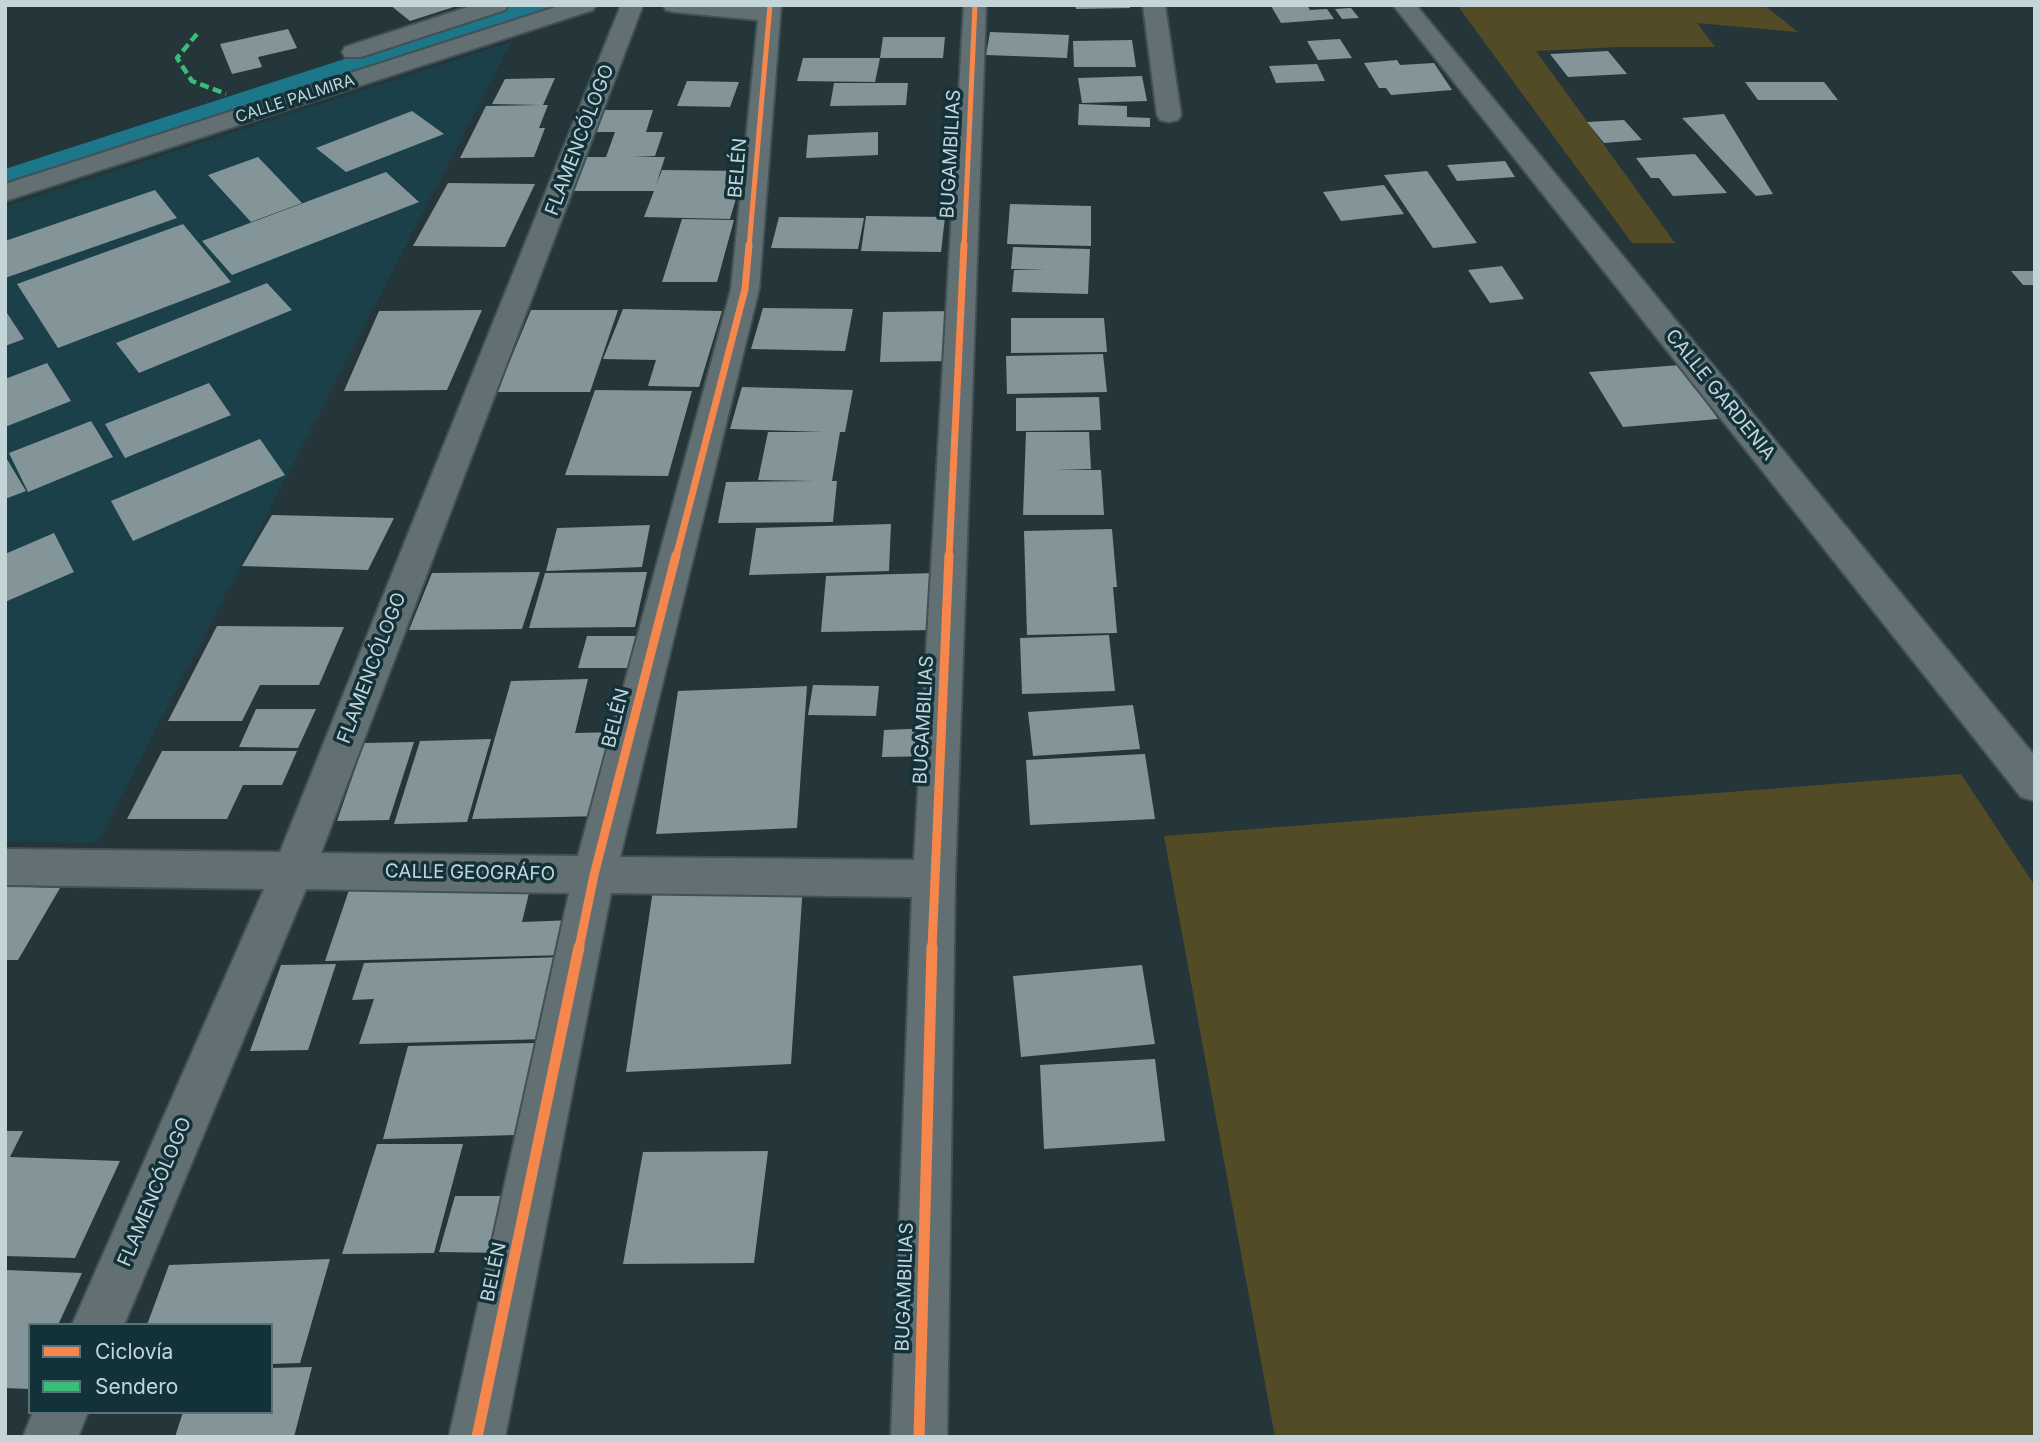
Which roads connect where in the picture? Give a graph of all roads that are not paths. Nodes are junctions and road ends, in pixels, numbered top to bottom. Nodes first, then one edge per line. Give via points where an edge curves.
1 (497, 5) edge
2 (586, 5) edge
3 (632, 5) edge
4 (674, 5) edge
5 (975, 5) edge
6 (1154, 5) edge
7 (1404, 5) edge
8 (769, 10) edge
9 (329, 60) dead end
10 (252, 85) dead end
11 (188, 106) dead end
12 (1169, 115) dead end
13 (17, 177) edge
14 (2035, 785) edge
15 (5, 867) edge
16 (293, 871) junction
17 (594, 875) junction
18 (934, 879) junction
19 (100, 1323) edge
20 (60, 1414) edge
21 (50, 1437) edge
22 (477, 1437) edge
23 (919, 1437) edge

1 - 9 street
2 - 13 street, CALLE PALMIRA
3 - 16 street, FLAMENCÓLOGO
4 - 8 street
5 - 18 street, BUGAMBILIAS
6 - 12 street
7 - 14 street, CALLE GARDENIA
8 - 17 street, BELÉN via 745,289
10 - 11 street
15 - 16 street, CALLE GEOGRÁFO
16 - 17 street, CALLE GEOGRÁFO
16 - 19 street, FLAMENCÓLOGO
17 - 18 street, CALLE GEOGRÁFO
17 - 22 street, BELÉN
18 - 23 street, BUGAMBILIAS
20 - 21 street

